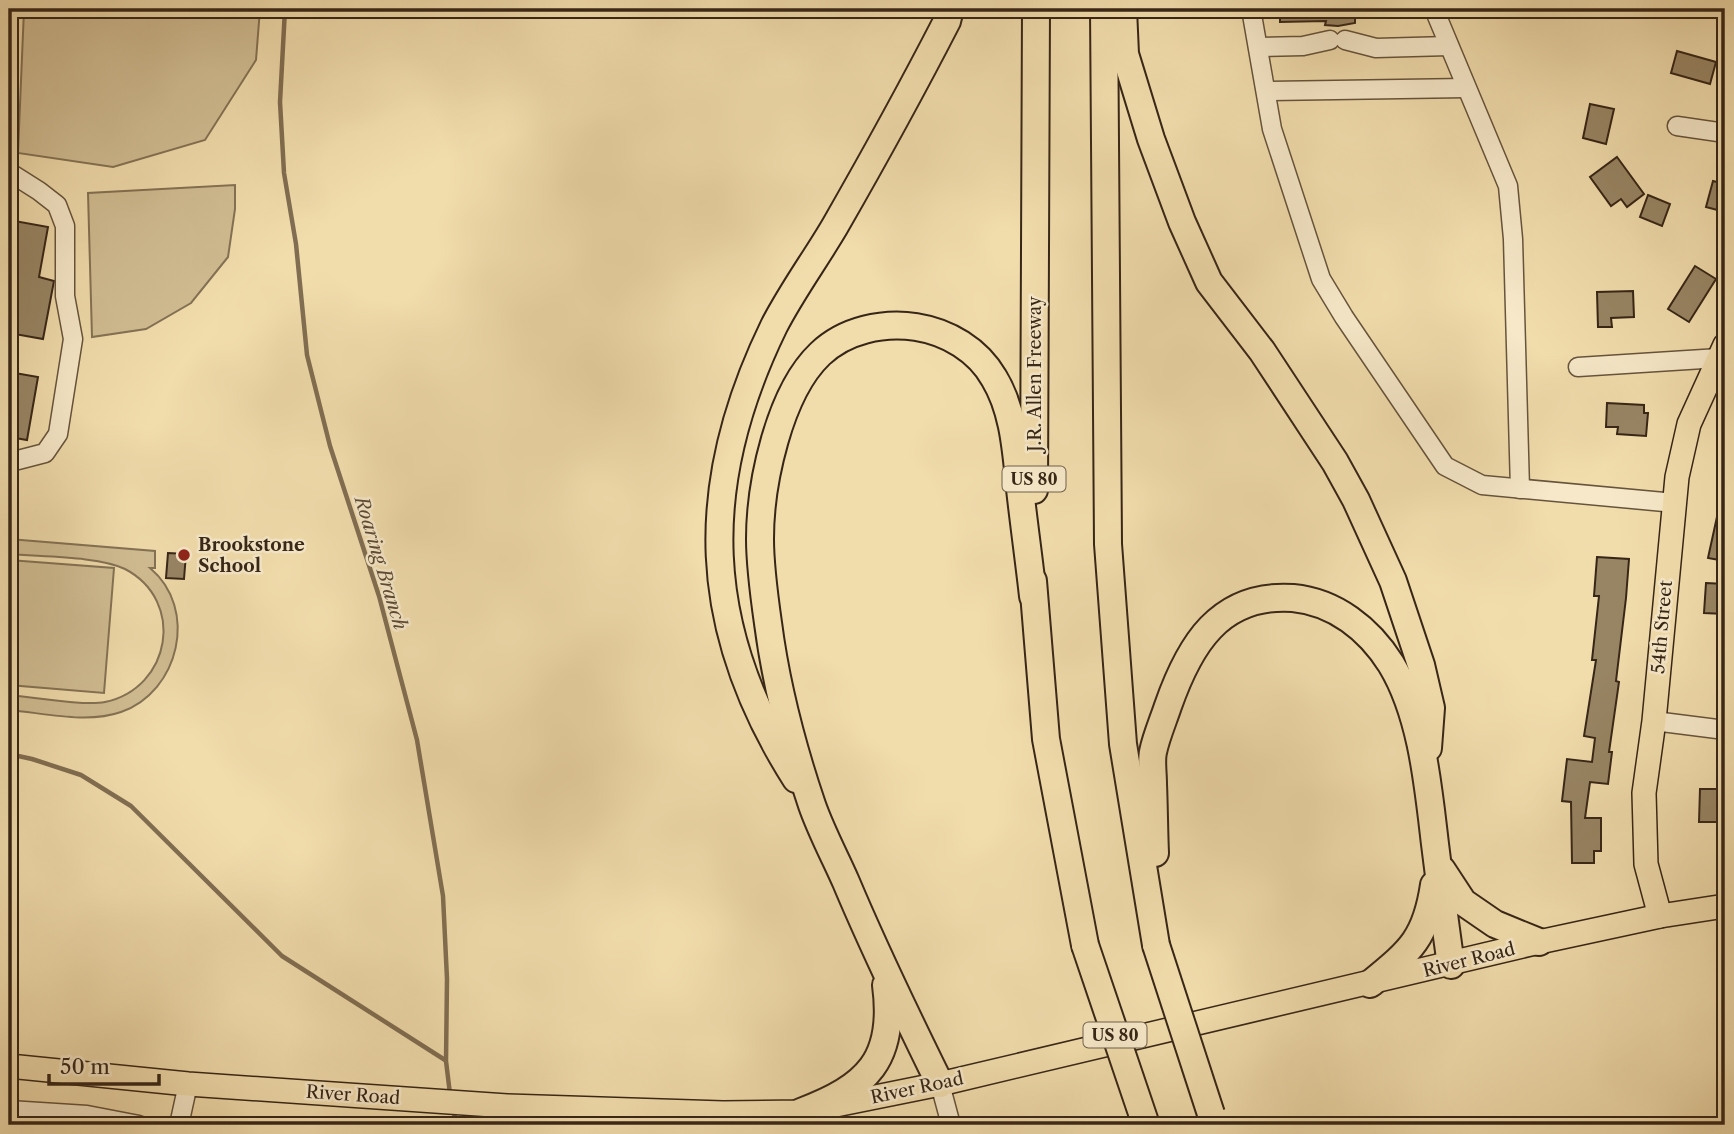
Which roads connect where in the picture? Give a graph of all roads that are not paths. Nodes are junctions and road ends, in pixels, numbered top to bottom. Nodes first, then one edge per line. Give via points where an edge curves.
1 (950, 9) edge
2 (1036, 9) edge
3 (1104, 9) edge
4 (1123, 9) edge
5 (1251, 9) edge
6 (1433, 9) edge
7 (1449, 46) junction
8 (1258, 47) junction
9 (1466, 88) junction
10 (1266, 91) junction
11 (1677, 126) dead end
12 (1725, 134) edge
13 (9, 172) edge
14 (1722, 352) edge
15 (1578, 367) dead end
16 (9, 458) edge
17 (1520, 489) junction
18 (1675, 503) junction
19 (1033, 596) junction
20 (1654, 721) junction
21 (1725, 730) edge
22 (1427, 771) junction
23 (813, 806) junction
24 (1438, 863) junction
25 (1725, 906) edge
26 (1660, 916) junction
27 (1539, 942) junction
28 (1156, 945) junction
29 (1451, 965) junction
30 (884, 970) junction
31 (1370, 984) junction
32 (9, 1066) edge
33 (188, 1084) junction
34 (940, 1084) junction
35 (9, 1110) edge
36 (801, 1112) junction
37 (1213, 1120) edge
38 (139, 1125) edge
39 (179, 1125) edge
40 (951, 1125) edge
41 (1146, 1125) edge

1 - 23 highway via 897,119 776,323 741,405 721,491 718,557 733,644 746,687 774,746
2 - 19 highway, J.R. Allen Freeway / US 80
3 - 28 highway via 1108,544 1123,744
4 - 22 highway via 1128,66 1182,222 1209,282 1262,351 1335,462 1393,581 1431,709
5 - 8 street
6 - 7 street
7 - 8 street via 1376,48 1338,40
7 - 9 street
8 - 10 street
9 - 10 street
9 - 17 street via 1508,186
10 - 17 street via 1272,130 1321,279 1344,317 1445,466 1482,485
11 - 12 street
13 - 16 street via 57,205 65,226 65,296 73,339 58,434 45,453
14 - 15 street
14 - 18 main road, 54th Street via 1689,424
17 - 18 street
18 - 20 main road, 54th Street
19 - 23 highway via 1012,420 982,361 946,336 903,325 860,331 821,353 802,379 775,440 763,494 760,538 771,648
19 - 41 highway, J.R. Allen Freeway / US 80, bridge via 1046,739 1085,945
20 - 21 street
20 - 26 main road, 54th Street via 1644,793 1646,863
22 - 24 highway
22 - 28 highway via 1401,683 1377,646 1345,616 1326,605 1283,598 1240,607 1220,619 1204,633 1181,668 1153,752
23 - 30 highway
24 - 27 highway via 1463,902 1495,924
24 - 29 highway
24 - 31 highway via 1420,937
25 - 26 main road, River Road
26 - 27 main road, River Road
27 - 29 main road, River Road
28 - 37 highway, bridge
29 - 31 main road, River Road
30 - 34 highway
30 - 36 highway via 887,1030 875,1065 853,1088
31 - 34 main road, River Road
32 - 33 main road, River Road
33 - 36 main road, River Road via 507,1106 723,1114
33 - 39 street
34 - 36 main road, River Road
34 - 40 street
35 - 38 street via 87,1115

